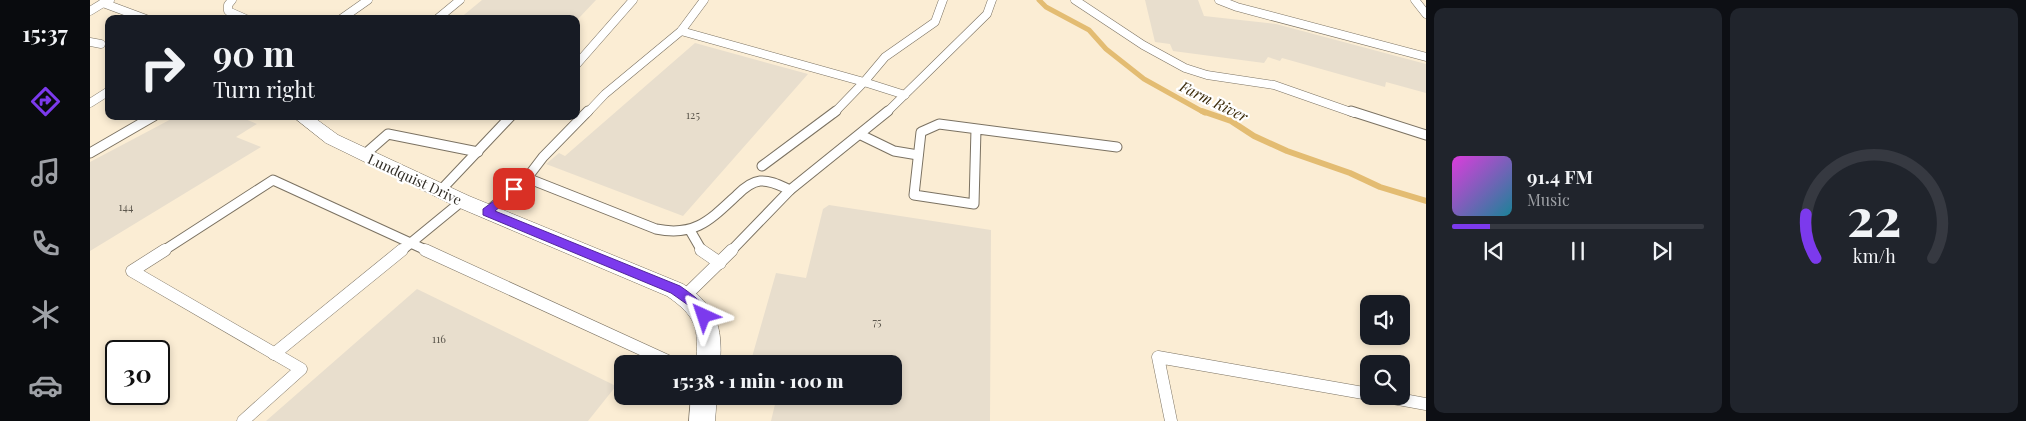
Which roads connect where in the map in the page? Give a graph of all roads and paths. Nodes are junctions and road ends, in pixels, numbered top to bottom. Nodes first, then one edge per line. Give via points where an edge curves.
1 (232, 0) edge
2 (368, 0) edge
3 (460, 0) edge
4 (633, 0) edge
5 (704, 0) edge
6 (944, 0) edge
7 (992, 0) edge
8 (1075, 0) edge
9 (1219, 0) edge
10 (1415, 0) edge
11 (106, 2) edge
12 (90, 11) edge
13 (1426, 14) edge
14 (137, 15) edge
15 (237, 15) edge
16 (347, 15) edge
17 (442, 15) edge
18 (681, 31) junction
19 (90, 42) edge
20 (101, 44) dead end
21 (1426, 57) edge
22 (580, 60) edge
23 (864, 82) junction
24 (105, 94) edge
25 (905, 95) junction
26 (90, 103) edge
27 (580, 119) edge
28 (147, 120) edge
29 (308, 120) edge
30 (507, 120) edge
31 (579, 120) edge
32 (976, 129) junction
33 (861, 135) junction
34 (1426, 135) edge
35 (1117, 148) dead end
36 (478, 152) junction
37 (90, 153) edge
38 (364, 155) junction
39 (918, 155) junction
40 (762, 166) dead end
41 (527, 178) junction
42 (790, 190) junction
43 (440, 191) junction
44 (462, 201) junction
45 (487, 212) junction
46 (691, 232) junction
47 (410, 243) junction
48 (720, 263) junction
49 (685, 296) junction
50 (274, 354) junction
51 (654, 355) edge
52 (708, 355) edge
53 (1360, 392) edge
54 (1410, 401) edge
55 (1426, 404) edge
56 (703, 405) edge
57 (243, 421) edge
58 (702, 421) edge
59 (1170, 421) edge

1 - 15 lane via 228,11
2 - 16 lane
3 - 17 lane
4 - 22 lane
5 - 18 lane
6 - 23 lane via 935,22 885,58
7 - 25 lane via 987,14
8 - 34 lane via 1186,69 1208,76 1275,85 1396,128
9 - 21 lane
10 - 13 lane
11 - 12 lane
11 - 14 lane
18 - 23 lane
18 - 27 lane
19 - 20 lane
23 - 25 lane
23 - 40 lane via 842,107
24 - 26 lane
25 - 33 lane
28 - 37 lane
29 - 38 street, Lundquist Drive via 332,139
30 - 36 lane
31 - 41 lane
32 - 35 lane
32 - 39 lane via 939,124 921,132
32 - 39 lane via 974,204 914,196
33 - 39 lane via 894,151
33 - 42 lane
36 - 38 lane via 388,134
36 - 43 lane
38 - 43 street, Lundquist Drive
41 - 45 lane
41 - 46 lane via 656,229
42 - 46 lane via 770,182 750,184
42 - 48 lane
43 - 44 street, Lundquist Drive
44 - 45 street, Lundquist Drive
44 - 47 lane
45 - 49 street, Lundquist Drive via 664,284
46 - 48 lane via 702,250
47 - 50 lane
47 - 50 lane via 273,180 132,271
47 - 51 lane
48 - 49 lane
49 - 52 street, Lundquist Drive via 700,308 709,325
50 - 57 lane via 301,369
53 - 59 lane via 1158,357
54 - 55 lane
56 - 58 street

